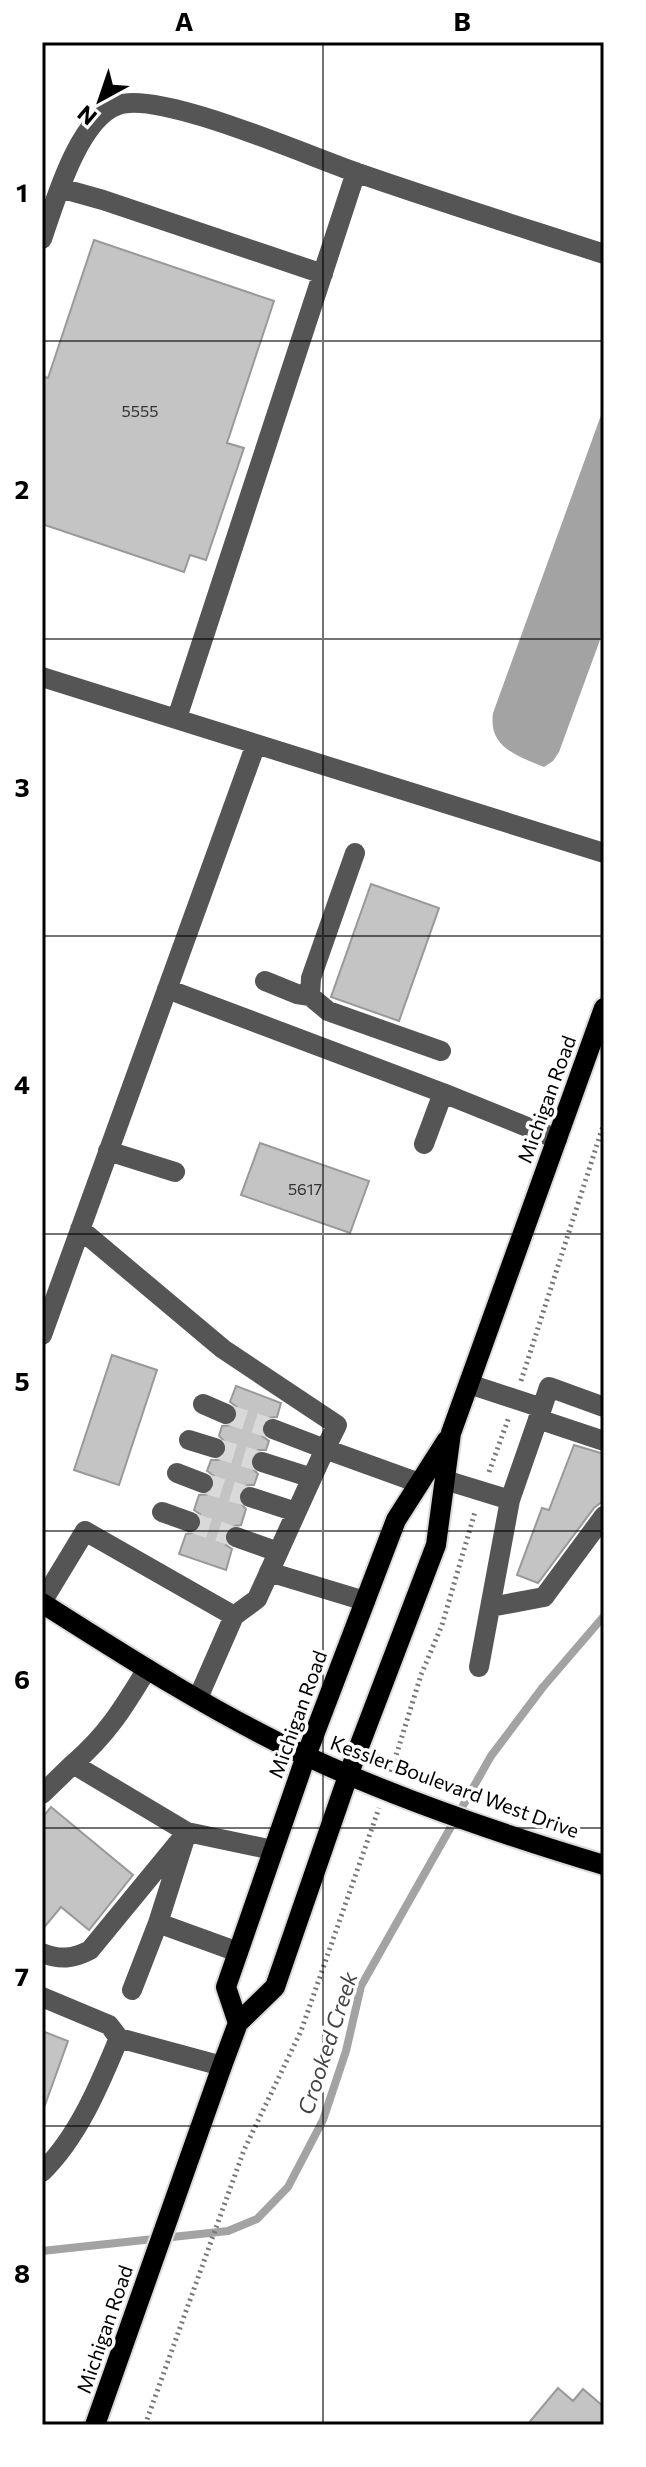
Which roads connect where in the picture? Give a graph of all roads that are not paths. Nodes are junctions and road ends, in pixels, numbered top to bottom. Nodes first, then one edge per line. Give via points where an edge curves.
1 (356, 172) junction
2 (60, 188) junction
3 (42, 239) edge
4 (604, 254) edge
5 (323, 274) junction
6 (42, 677) edge
7 (177, 718) junction
8 (256, 744) junction
9 (355, 853) dead end
10 (604, 853) edge
11 (265, 981) dead end
12 (167, 989) junction
13 (310, 996) junction
14 (604, 1008) edge
15 (441, 1051) dead end
16 (443, 1093) junction
17 (557, 1139) junction
18 (424, 1144) dead end
19 (108, 1151) junction
20 (175, 1172) dead end
21 (80, 1229) junction
22 (42, 1335) edge
23 (469, 1384) junction
24 (203, 1404) dead end
25 (604, 1407) edge
26 (540, 1413) junction
27 (226, 1414) tunnel mouth
28 (273, 1429) tunnel mouth
29 (451, 1433) junction
30 (189, 1440) dead end
31 (604, 1441) edge
32 (215, 1448) tunnel mouth
33 (325, 1449) junction
34 (262, 1462) tunnel mouth
35 (177, 1473) dead end
36 (312, 1478) junction
37 (445, 1480) junction
38 (203, 1483) tunnel mouth
39 (419, 1483) junction
40 (250, 1497) tunnel mouth
41 (510, 1500) junction
42 (162, 1512) dead end
43 (296, 1512) junction
44 (604, 1516) edge
45 (190, 1522) tunnel mouth
46 (236, 1537) tunnel mouth
47 (278, 1552) junction
48 (269, 1572) junction
49 (365, 1601) junction
50 (42, 1602) edge
51 (491, 1607) junction
52 (234, 1616) junction
53 (479, 1667) dead end
54 (147, 1669) junction
55 (198, 1698) junction
56 (306, 1756) junction
57 (73, 1764) junction
58 (349, 1773) junction
59 (42, 1794) edge
60 (187, 1832) junction
61 (273, 1850) junction
62 (604, 1865) edge
63 (158, 1923) junction
64 (238, 1952) junction
65 (42, 1953) edge
66 (132, 1990) dead end
67 (42, 1997) edge
68 (238, 2023) junction
69 (119, 2038) junction
70 (222, 2066) junction
71 (42, 2172) edge
72 (95, 2425) edge

1 - 2 lane via 197,115 134,101 115,106 87,131
1 - 4 lane
1 - 5 lane
2 - 3 lane
2 - 5 lane
5 - 7 lane
6 - 7 lane
7 - 8 lane
8 - 10 lane
8 - 12 lane
9 - 13 lane via 311,978
11 - 13 lane
12 - 16 lane
12 - 19 lane
13 - 15 lane via 328,1011
14 - 17 main road, Michigan Road
16 - 17 lane
16 - 18 lane
17 - 23 main road, Michigan Road
19 - 20 lane
19 - 21 lane
21 - 22 lane
21 - 33 lane via 223,1349 337,1425
23 - 26 lane
23 - 29 main road, Michigan Road
24 - 27 lane
25 - 26 lane via 549,1387
26 - 31 lane
26 - 41 lane
28 - 33 lane
29 - 37 main road, Michigan Road
29 - 39 main road, Michigan Road
30 - 32 lane
33 - 36 lane
33 - 39 lane
34 - 36 lane
35 - 38 lane
36 - 43 lane
37 - 41 lane
37 - 58 main road, Michigan Road via 436,1545
39 - 49 main road, Michigan Road via 396,1520
40 - 43 lane
41 - 51 lane
42 - 45 lane
43 - 47 lane
44 - 51 lane via 544,1597
46 - 47 lane
47 - 48 lane
48 - 49 lane
48 - 52 lane via 257,1599
49 - 56 main road, Michigan Road
50 - 52 lane via 85,1531
50 - 54 main road, Kessler Boulevard West Drive
51 - 53 lane
52 - 55 lane
54 - 55 main road, Kessler Boulevard West Drive
54 - 57 lane via 114,1725
55 - 56 main road, Kessler Boulevard West Drive
56 - 58 main road, Kessler Boulevard West Drive
56 - 61 main road, Michigan Road
57 - 59 lane
57 - 60 lane
58 - 62 main road, Kessler Boulevard West Drive
58 - 68 main road, Michigan Road via 275,1987
60 - 61 lane
60 - 63 lane
60 - 65 lane via 90,1950 66,1959
61 - 64 main road, Michigan Road
63 - 64 lane
63 - 66 lane
64 - 68 main road, Michigan Road via 226,1987
67 - 69 lane via 109,2025
68 - 70 main road, Michigan Road
69 - 70 lane
69 - 71 lane via 68,2140
70 - 72 main road, Michigan Road

